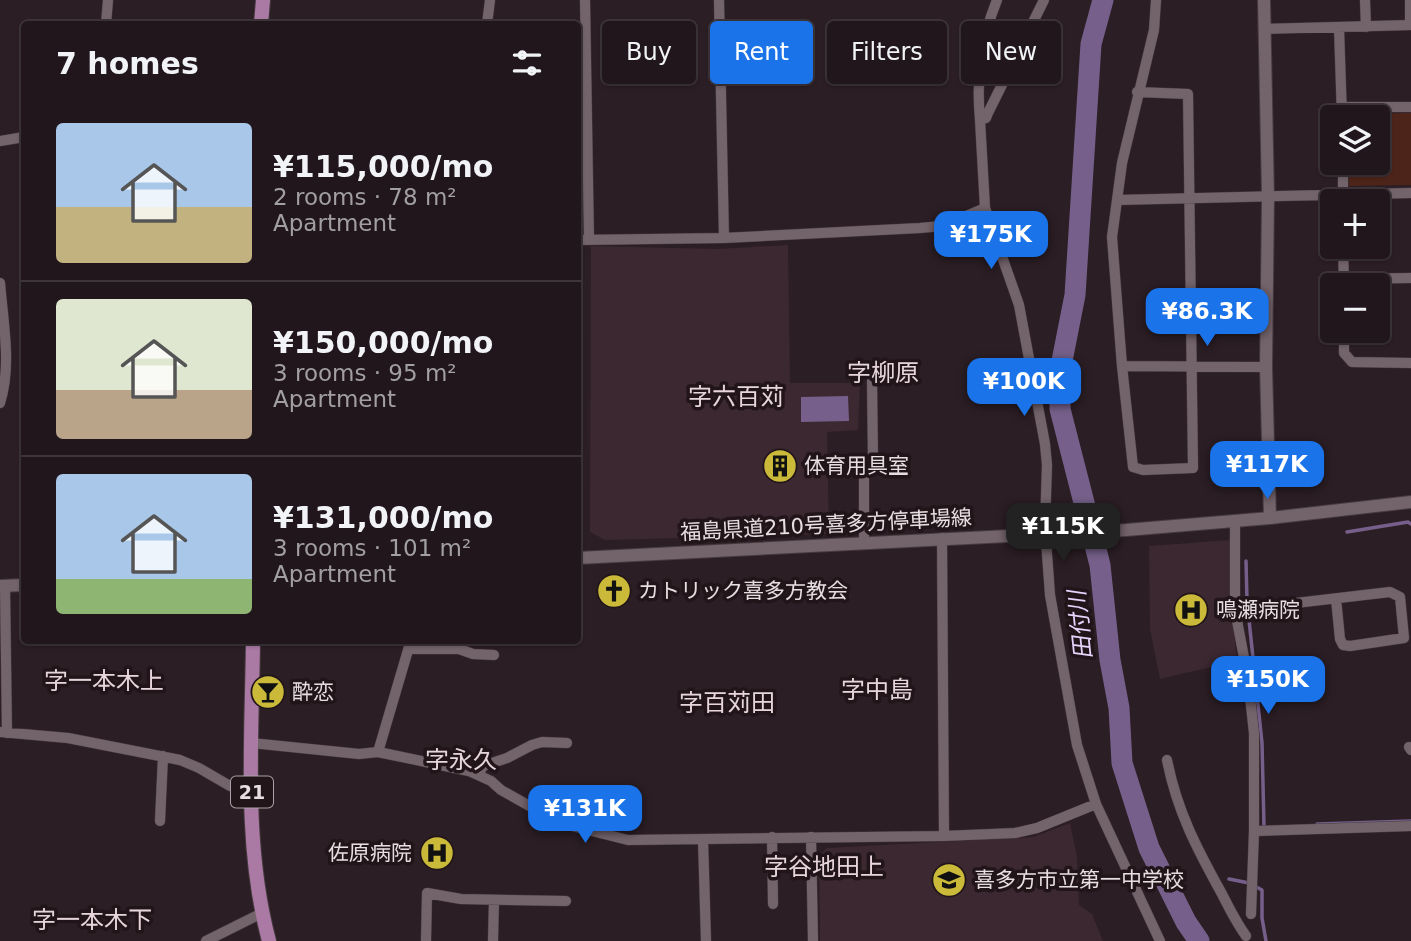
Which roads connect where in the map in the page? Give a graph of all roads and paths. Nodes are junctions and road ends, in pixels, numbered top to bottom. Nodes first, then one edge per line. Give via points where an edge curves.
1 (108, 0) edge
2 (263, 0) edge
3 (490, 0) edge
4 (585, 0) edge
5 (719, 0) edge
6 (997, 0) edge
7 (1044, 0) edge
8 (1156, 0) edge
9 (1264, 0) edge
10 (1365, 0) edge
11 (1409, 0) edge
12 (106, 21) edge
13 (261, 21) edge
14 (487, 21) edge
15 (720, 21) edge
16 (1410, 25) edge
17 (1366, 27) junction
18 (1339, 28) junction
19 (1265, 29) junction
20 (721, 84) edge
21 (1137, 92) junction
22 (1342, 105) edge
23 (1411, 107) edge
24 (1390, 109) edge
25 (980, 120) junction
26 (21, 138) edge
27 (0, 141) edge
28 (1411, 192) edge
29 (1390, 194) edge
30 (1268, 197) junction
31 (1320, 197) edge
32 (1189, 199) junction
33 (1117, 200) junction
34 (985, 208) junction
35 (724, 238) junction
36 (581, 240) edge
37 (589, 240) junction
38 (1411, 278) edge
39 (1390, 279) edge
40 (0, 283) edge
41 (1, 320) edge
42 (1344, 343) edge
43 (3, 356) edge
44 (1411, 363) edge
45 (1122, 366) junction
46 (1192, 366) junction
47 (1266, 367) junction
48 (872, 381) dead end
49 (0, 403) edge
50 (1411, 502) edge
51 (1270, 518) junction
52 (1235, 520) junction
53 (1045, 534) junction
54 (942, 538) junction
55 (864, 542) junction
56 (581, 558) edge
57 (21, 585) edge
58 (2, 586) edge
59 (1336, 599) junction
60 (1235, 610) junction
61 (253, 644) edge
62 (410, 645) edge
63 (494, 655) dead end
64 (4, 733) edge
65 (252, 743) junction
66 (567, 743) dead end
67 (378, 752) junction
68 (163, 756) junction
69 (1167, 760) dead end
70 (478, 775) junction
71 (252, 790) junction
72 (1096, 804) junction
73 (160, 821) dead end
74 (1411, 826) edge
75 (1254, 831) junction
76 (944, 836) junction
77 (772, 837) junction
78 (811, 837) junction
79 (703, 839) junction
80 (494, 900) junction
81 (566, 901) dead end
82 (773, 904) dead end
83 (262, 913) junction
84 (1251, 914) dead end
85 (1246, 936) dead end
86 (206, 941) edge
87 (269, 941) edge
88 (426, 941) edge
89 (494, 941) edge
90 (706, 941) edge
91 (813, 941) edge
92 (1160, 941) edge

1 - 12 street
2 - 13 main road
3 - 14 street
4 - 37 street
5 - 15 street
6 - 25 street via 987,23 979,68
7 - 25 street via 986,118
8 - 21 street via 1154,30
9 - 19 main road
10 - 17 street
11 - 16 street
16 - 17 street
17 - 18 street
18 - 19 street
18 - 22 street
19 - 30 main road
20 - 35 street
21 - 32 street via 1188,94
21 - 33 street
23 - 24 street
25 - 34 street
26 - 27 street
28 - 29 street
30 - 31 street
30 - 32 street
30 - 47 main road
32 - 33 street
32 - 46 street
33 - 45 street via 1112,245
34 - 35 street via 942,226
34 - 53 street via 1019,305 1045,443
35 - 37 street
36 - 37 street
38 - 39 street
40 - 41 street
41 - 43 street
42 - 44 street via 1344,353 1352,362
43 - 49 street via 6,378
45 - 46 street
45 - 46 street via 1133,467 1143,470 1193,468
46 - 47 street
47 - 51 main road
48 - 55 street via 873,460 864,473
50 - 51 main road, 福島県道210号喜多方停車場線
51 - 52 main road, 福島県道210号喜多方停車場線
52 - 53 main road, 福島県道210号喜多方停車場線
52 - 60 street
53 - 54 main road, 福島県道210号喜多方停車場線
53 - 72 street via 1062,669 1077,745
54 - 55 main road, 福島県道210号喜多方停車場線
54 - 76 street
55 - 56 main road, 福島県道210号喜多方停車場線
57 - 58 main road
58 - 64 street
59 - 59 street via 1396,594 1404,638 1343,645
59 - 60 street
60 - 75 street via 1254,733
61 - 65 main road, 21
62 - 63 street
62 - 67 street
64 - 68 street via 68,738
65 - 67 street
65 - 71 main road, 21
66 - 70 street via 532,745 483,766
67 - 70 street
68 - 71 street via 200,768 230,786
68 - 73 street
69 - 85 street via 1189,833
70 - 79 street via 560,822 619,839
71 - 83 main road, 21 via 253,852
72 - 76 street via 1015,833
72 - 92 street
74 - 75 street
75 - 84 street
76 - 78 street
77 - 78 street
77 - 79 street
77 - 82 street
78 - 91 street
79 - 90 street
80 - 81 street
80 - 88 street via 427,893
80 - 89 street
83 - 86 street
83 - 87 main road, 21

